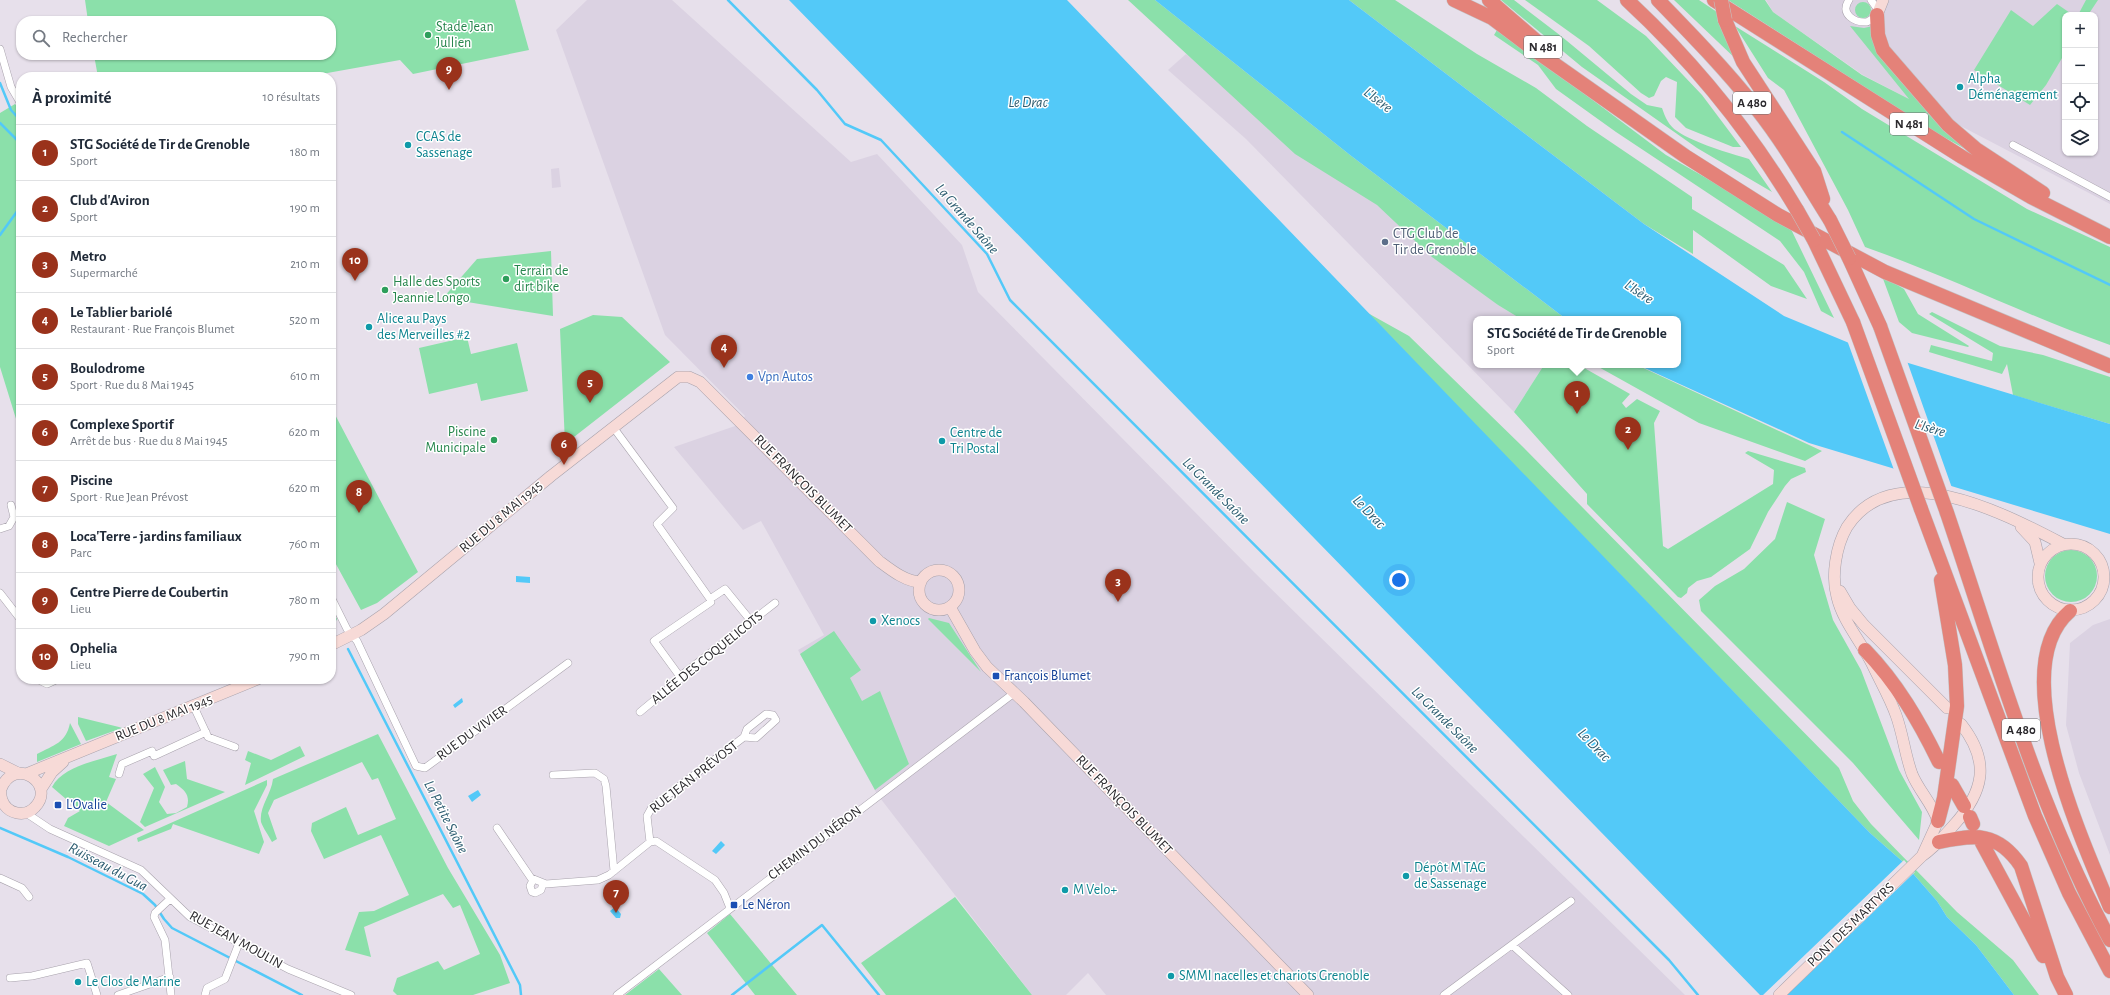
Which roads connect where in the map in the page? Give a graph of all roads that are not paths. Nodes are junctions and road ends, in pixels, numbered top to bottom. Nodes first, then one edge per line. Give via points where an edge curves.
1 (1454, 0) edge
2 (1489, 0) edge
3 (1627, 0) edge
4 (1658, 0) edge
5 (1714, 0) edge
6 (1721, 0) edge
7 (1849, 0) edge
8 (1871, 0) edge
9 (1880, 9) edge
10 (0, 49) edge
11 (1598, 94) junction
12 (16, 96) edge
13 (2013, 145) dead end
14 (2110, 196) edge
15 (1830, 220) junction
16 (2110, 228) edge
17 (2110, 237) edge
18 (2110, 366) edge
19 (689, 377) joint
20 (613, 427) junction
21 (11, 505) dead end
22 (2013, 520) junction
23 (0, 529) edge
24 (2063, 544) junction
25 (2096, 555) junction
26 (1938, 556) junction
27 (2040, 563) junction
28 (2110, 565) edge
29 (1836, 581) junction
30 (921, 582) junction
31 (0, 593) edge
32 (2105, 593) edge
33 (710, 599) junction
34 (774, 603) dead end
35 (336, 606) edge
36 (950, 607) junction
37 (2070, 611) junction
38 (16, 614) edge
39 (751, 621) junction
40 (352, 635) junction
41 (336, 643) edge
42 (1865, 650) junction
43 (568, 663) dead end
44 (681, 678) junction
45 (247, 684) edge
46 (1014, 693) junction
47 (194, 707) junction
48 (1947, 708) dead end
49 (640, 712) dead end
50 (1961, 724) dead end
51 (206, 732) junction
52 (744, 737) dead end
53 (235, 747) dead end
54 (69, 757) junction
55 (1939, 762) dead end
56 (0, 764) edge
57 (22, 774) junction
58 (119, 774) dead end
59 (553, 775) dead end
60 (1952, 785) dead end
61 (41, 789) junction
62 (1, 794) edge
63 (26, 813) junction
64 (1969, 816) dead end
65 (1938, 821) junction
66 (497, 828) dead end
67 (650, 842) junction
68 (1939, 842) junction
69 (1982, 843) dead end
70 (1922, 856) junction
71 (614, 871) junction
72 (0, 878) edge
73 (533, 880) junction
74 (543, 884) junction
75 (29, 896) dead end
76 (170, 899) junction
77 (1571, 901) dead end
78 (2110, 907) edge
79 (730, 908) junction
80 (2110, 940) edge
81 (239, 943) junction
82 (1512, 945) junction
83 (2110, 971) edge
84 (170, 977) junction
85 (2057, 977) junction
86 (10, 978) dead end
87 (97, 995) edge
88 (118, 995) edge
89 (171, 995) edge
90 (205, 995) edge
91 (352, 995) edge
92 (617, 995) edge
93 (1308, 995) edge
94 (1444, 995) edge
95 (1568, 995) edge
96 (1779, 995) edge
97 (2066, 995) edge

1 - 11 highway via 1492,18
2 - 11 highway, N 481
3 - 26 highway, A 480, bridge via 1719,97 1770,164 1814,240 1852,322
4 - 15 highway, A 480 via 1704,47 1756,108 1775,133
5 - 17 highway, N 481 via 1962,157 2031,197
6 - 15 highway, bridge via 1725,20 1743,62 1814,171
7 - 9 street via 1848,15 1856,21 1867,22
8 - 9 street
9 - 16 highway via 1878,36 1883,50 1948,125 1976,149 2034,188
10 - 12 street
11 - 18 highway, N 481 via 1685,156 1778,215 1885,272
13 - 14 street
15 - 80 highway, A 480, bridge via 1880,326 2050,811
19 - 20 street, RUE DU 8 MAI 1945 via 678,377
19 - 30 street, RUE FRANÇOIS BLUMET via 700,382 879,561 914,582
20 - 33 street via 673,508 656,524
20 - 40 street, RUE DU 8 MAI 1945 via 384,614
21 - 23 street via 14,516 9,526
22 - 24 street
22 - 27 street via 2035,542
22 - 29 street via 1931,493 1889,495 1870,504 1854,518 1843,534 1837,553
24 - 25 street via 2081,545
24 - 27 street via 2046,554
25 - 28 street
25 - 32 street via 2102,564
26 - 65 highway via 1953,650 1957,700 1956,724
26 - 83 highway, A 480 via 2035,816 2069,894
27 - 37 street via 2037,573 2042,595 2059,609
29 - 42 street via 1836,595 1841,610
29 - 48 street via 1850,608 1864,626
30 - 36 street via 920,594 925,604 937,609
30 - 36 street via 934,571 950,573 958,583 959,589 957,599
31 - 38 street
32 - 37 street via 2081,609
33 - 39 street via 725,590
33 - 44 street via 711,602 654,641
34 - 39 street, ALLÉE DES COQUELICOTS
35 - 40 street
36 - 46 street, RUE FRANÇOIS BLUMET via 974,651
37 - 78 highway via 2053,631 2045,665 2047,723 2057,764 2076,820
39 - 44 street, ALLÉE DES COQUELICOTS
40 - 41 street, RUE DU 8 MAI 1945
40 - 43 street, RUE DU VIVIER via 416,766 425,768
42 - 55 highway via 1885,672 1921,724
42 - 65 street via 1896,715 1913,775
44 - 49 street, ALLÉE DES COQUELICOTS
45 - 47 street, RUE DU 8 MAI 1945
46 - 79 street, CHEMIN DU NÉRON
46 - 93 street, RUE FRANÇOIS BLUMET
47 - 51 street
47 - 54 street, RUE DU 8 MAI 1945
50 - 68 street, PONT DES MARTYRS via 1970,735 1979,755 1979,786 1972,803
51 - 53 street via 208,736
51 - 58 street via 154,756 152,750 122,764
52 - 67 street, RUE JEAN PRÉVOST via 652,807 646,816
54 - 57 street, RUE DU 8 MAI 1945
54 - 61 street, RUE DU 8 MAI 1945 via 52,772
56 - 57 street
57 - 61 street via 36,780
57 - 62 street via 7,778
59 - 71 street via 595,774 604,779
60 - 64 highway
61 - 63 street via 38,804
62 - 63 street via 4,805 14,812
63 - 76 street, RUE JEAN MOULIN via 56,832 141,870
65 - 70 street
66 - 73 street
67 - 71 street
67 - 79 street via 656,841 715,880
68 - 70 street, PONT DES MARTYRS
68 - 85 highway via 1965,836 1983,837 2001,844 2013,855 2021,866
69 - 85 highway via 2041,953
70 - 96 street, PONT DES MARTYRS
71 - 74 street via 598,880
72 - 75 street via 22,888
73 - 74 street
73 - 74 street via 530,889 536,893 542,890
76 - 81 street, RUE JEAN MOULIN via 190,917
76 - 84 street via 154,917 165,940
77 - 82 street
79 - 92 street, CHEMIN DU NÉRON
81 - 90 street via 225,979 207,988
81 - 91 street, RUE JEAN MOULIN via 288,970
82 - 94 street
82 - 95 street
84 - 88 street
84 - 89 street
85 - 97 highway
86 - 87 street via 32,976 86,963

